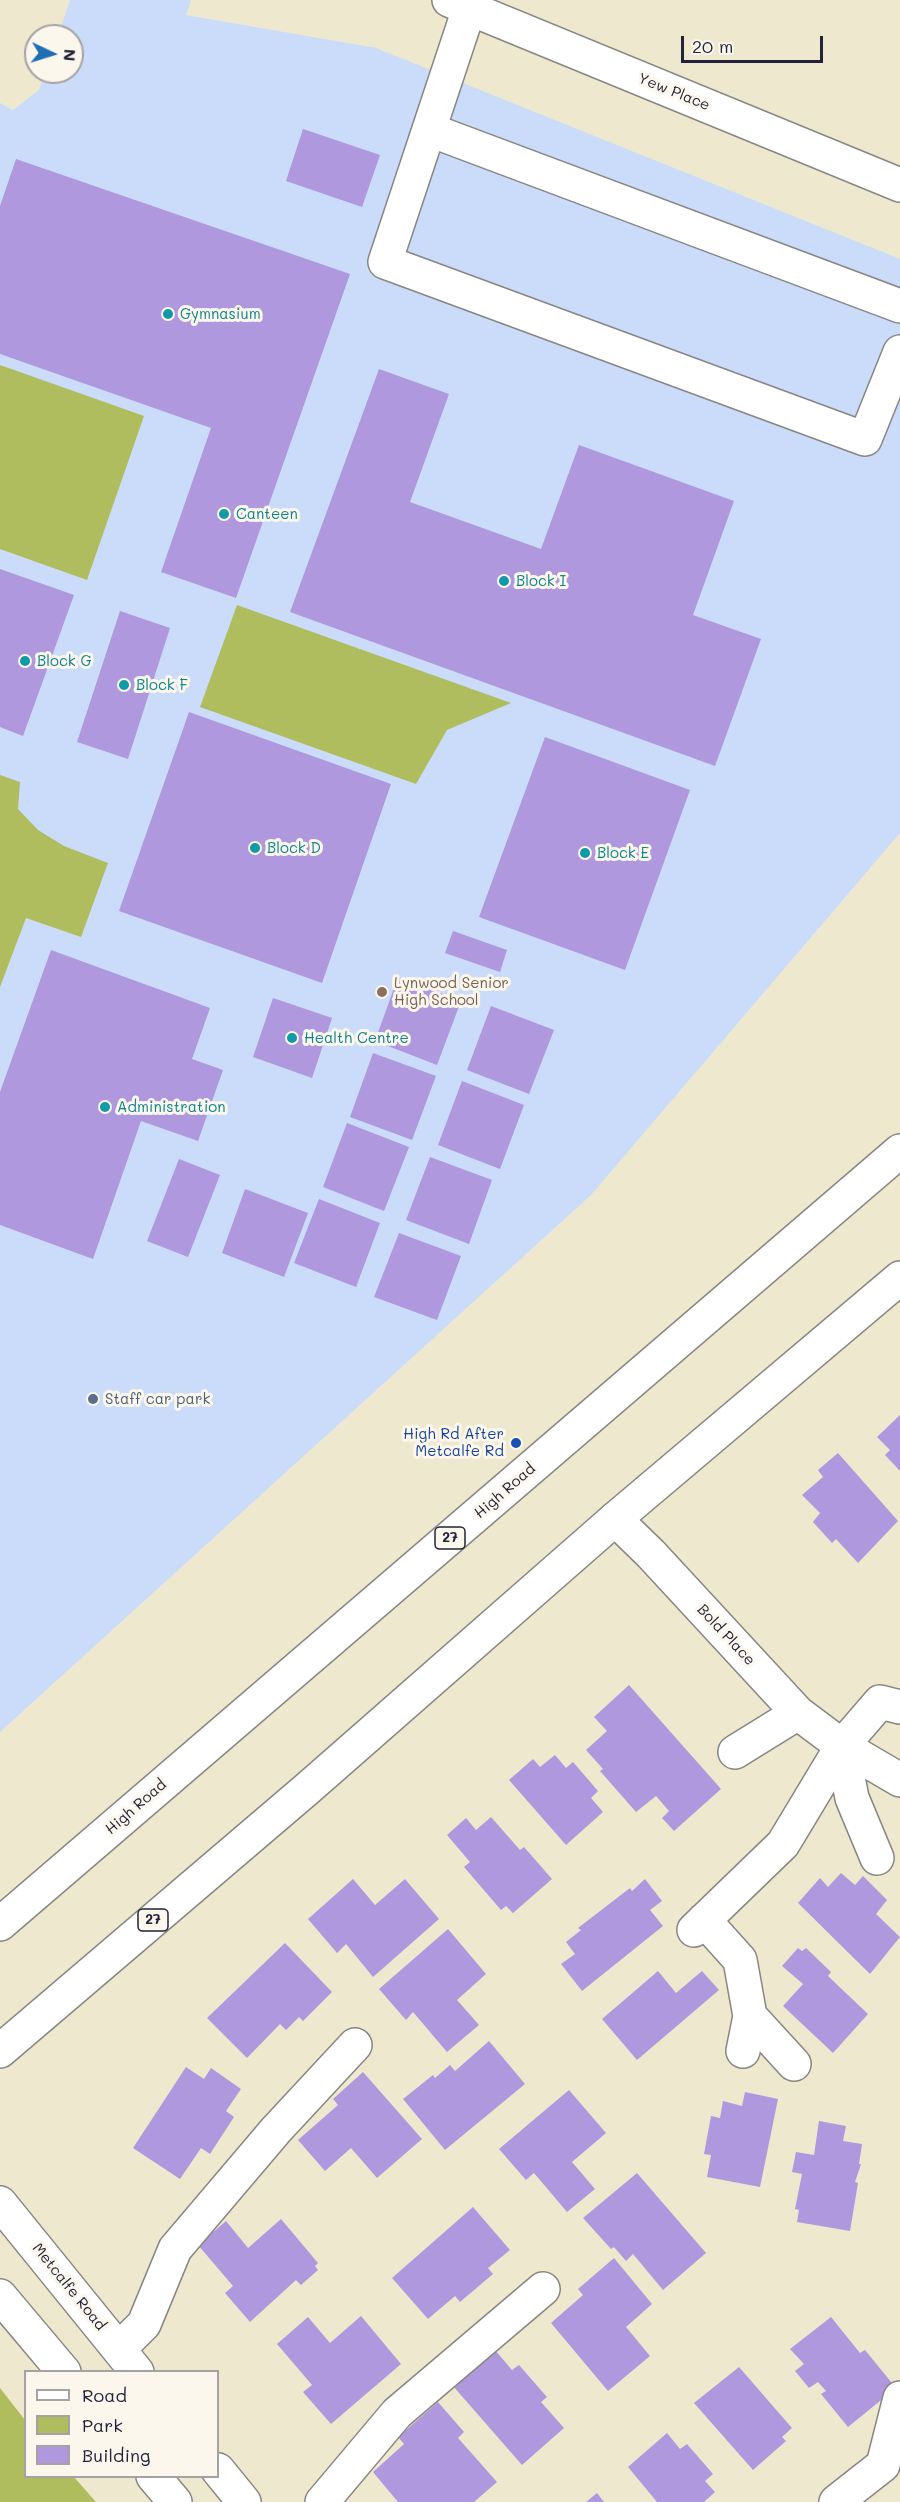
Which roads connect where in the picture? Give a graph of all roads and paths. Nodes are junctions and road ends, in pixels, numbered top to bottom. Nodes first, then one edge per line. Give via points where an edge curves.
1 (459, 4) edge
2 (430, 130) junction
3 (900, 184) edge
4 (900, 306) edge
5 (900, 352) edge
6 (900, 1151) edge
7 (900, 1278) edge
8 (615, 1519) junction
9 (900, 1707) edge
10 (798, 1713) junction
11 (842, 1746) junction
12 (735, 1752) dead end
13 (900, 1780) edge
14 (877, 1858) dead end
15 (0, 1924) edge
16 (750, 2016) junction
17 (355, 2045) dead end
18 (0, 2051) edge
19 (743, 2051) dead end
20 (794, 2064) dead end
21 (0, 2203) edge
22 (543, 2289) dead end
23 (0, 2296) edge
24 (128, 2360) edge
25 (62, 2370) edge
26 (900, 2398) edge
27 (219, 2471) edge
28 (155, 2478) edge
29 (175, 2502) edge
30 (244, 2502) edge
31 (322, 2502) edge
32 (836, 2502) edge

1 - 2 main road
1 - 3 main road, Yew Place
2 - 4 main road
2 - 5 main road via 385,262 865,439
6 - 15 main road, High Road / 27
7 - 8 main road, 27
8 - 10 main road, Bold Place
8 - 18 main road, 27
9 - 11 main road via 880,1702
10 - 11 main road, Bold Place
10 - 12 main road
11 - 13 main road, Bold Place
11 - 14 main road via 852,1798
11 - 16 main road via 783,1844 699,1925 740,1960
16 - 19 main road
16 - 20 main road
17 - 24 main road via 175,2249
21 - 24 main road, Metcalfe Road
22 - 31 main road via 397,2413
23 - 25 main road
26 - 32 main road via 882,2465
27 - 30 main road
28 - 29 main road

